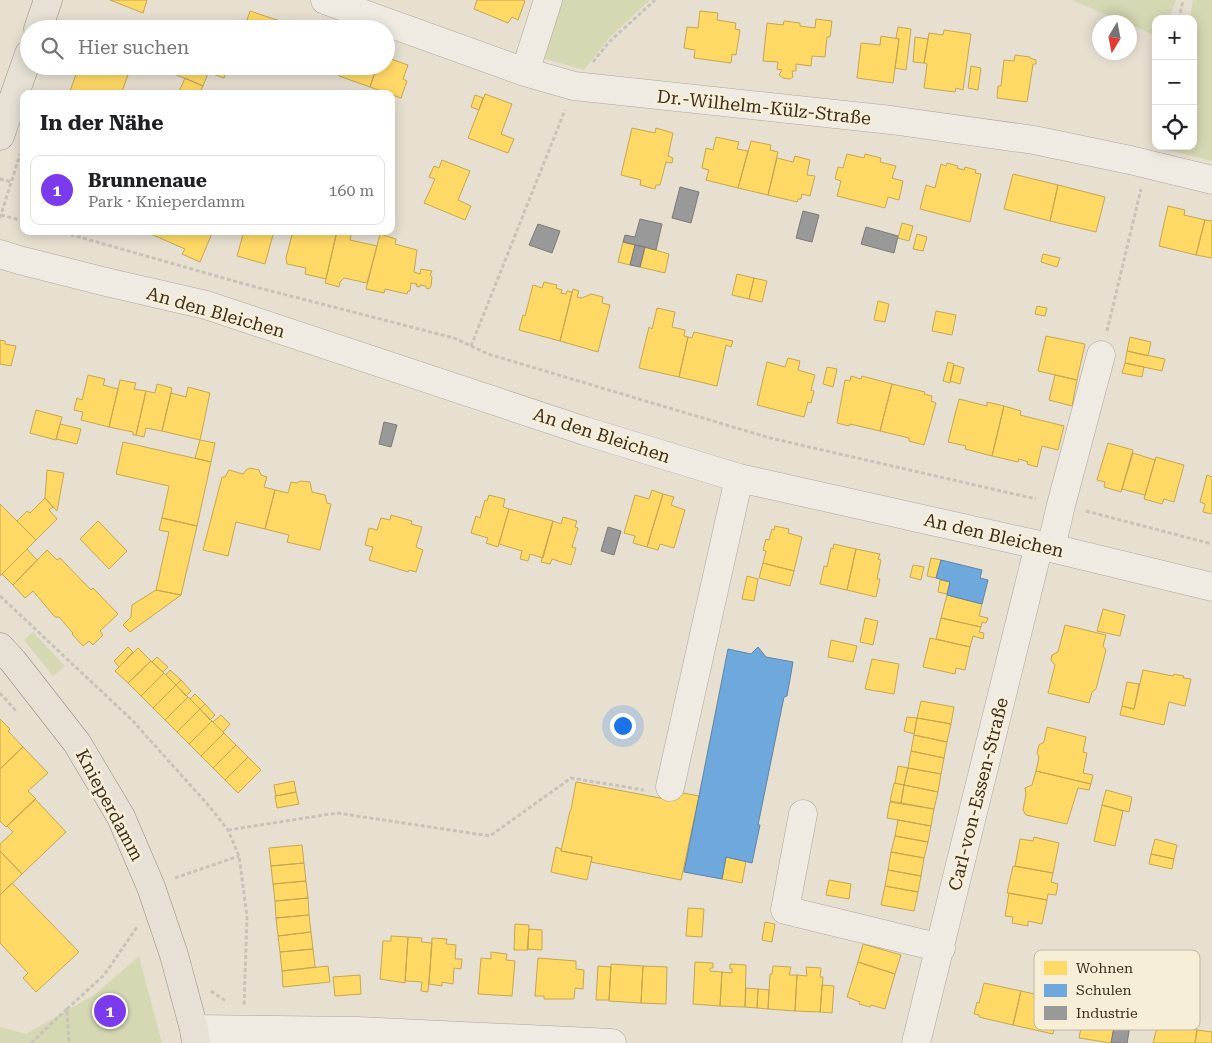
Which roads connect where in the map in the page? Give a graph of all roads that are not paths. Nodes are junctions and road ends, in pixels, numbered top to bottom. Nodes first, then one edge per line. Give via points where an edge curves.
1 (48, 0) edge
2 (325, 0) edge
3 (548, 0) edge
4 (41, 20) edge
5 (381, 20) edge
6 (395, 25) edge
7 (525, 72) junction
8 (25, 75) edge
9 (22, 90) edge
10 (20, 98) edge
11 (11, 143) edge
12 (1212, 180) edge
13 (0, 254) edge
14 (1101, 355) road end
15 (739, 478) junction
16 (1045, 546) junction
17 (1212, 587) edge
18 (0, 647) edge
19 (670, 787) road end
20 (803, 814) dead end
21 (941, 948) junction
22 (195, 1036) edge
23 (525, 1041) edge
24 (612, 1043) edge
25 (916, 1043) edge

1 - 4 main road
2 - 5 street, Dr.-Wilhelm-Külz-Straße
3 - 7 street
6 - 7 street, Dr.-Wilhelm-Külz-Straße
7 - 12 street, Dr.-Wilhelm-Külz-Straße via 574,86 891,120 1034,140
8 - 9 main road
10 - 11 main road
13 - 15 street, An den Bleichen via 206,305 585,431
14 - 16 street, Carl-von-Essen-Straße via 1061,505
15 - 16 street, An den Bleichen
15 - 19 street
16 - 17 street, An den Bleichen
16 - 21 street, Carl-von-Essen-Straße
18 - 22 main road, Knieperdamm via 78,742 121,817 151,886 174,955
20 - 21 street via 785,910
21 - 25 street, Carl-von-Essen-Straße
22 - 23 street via 358,1031
23 - 24 street

